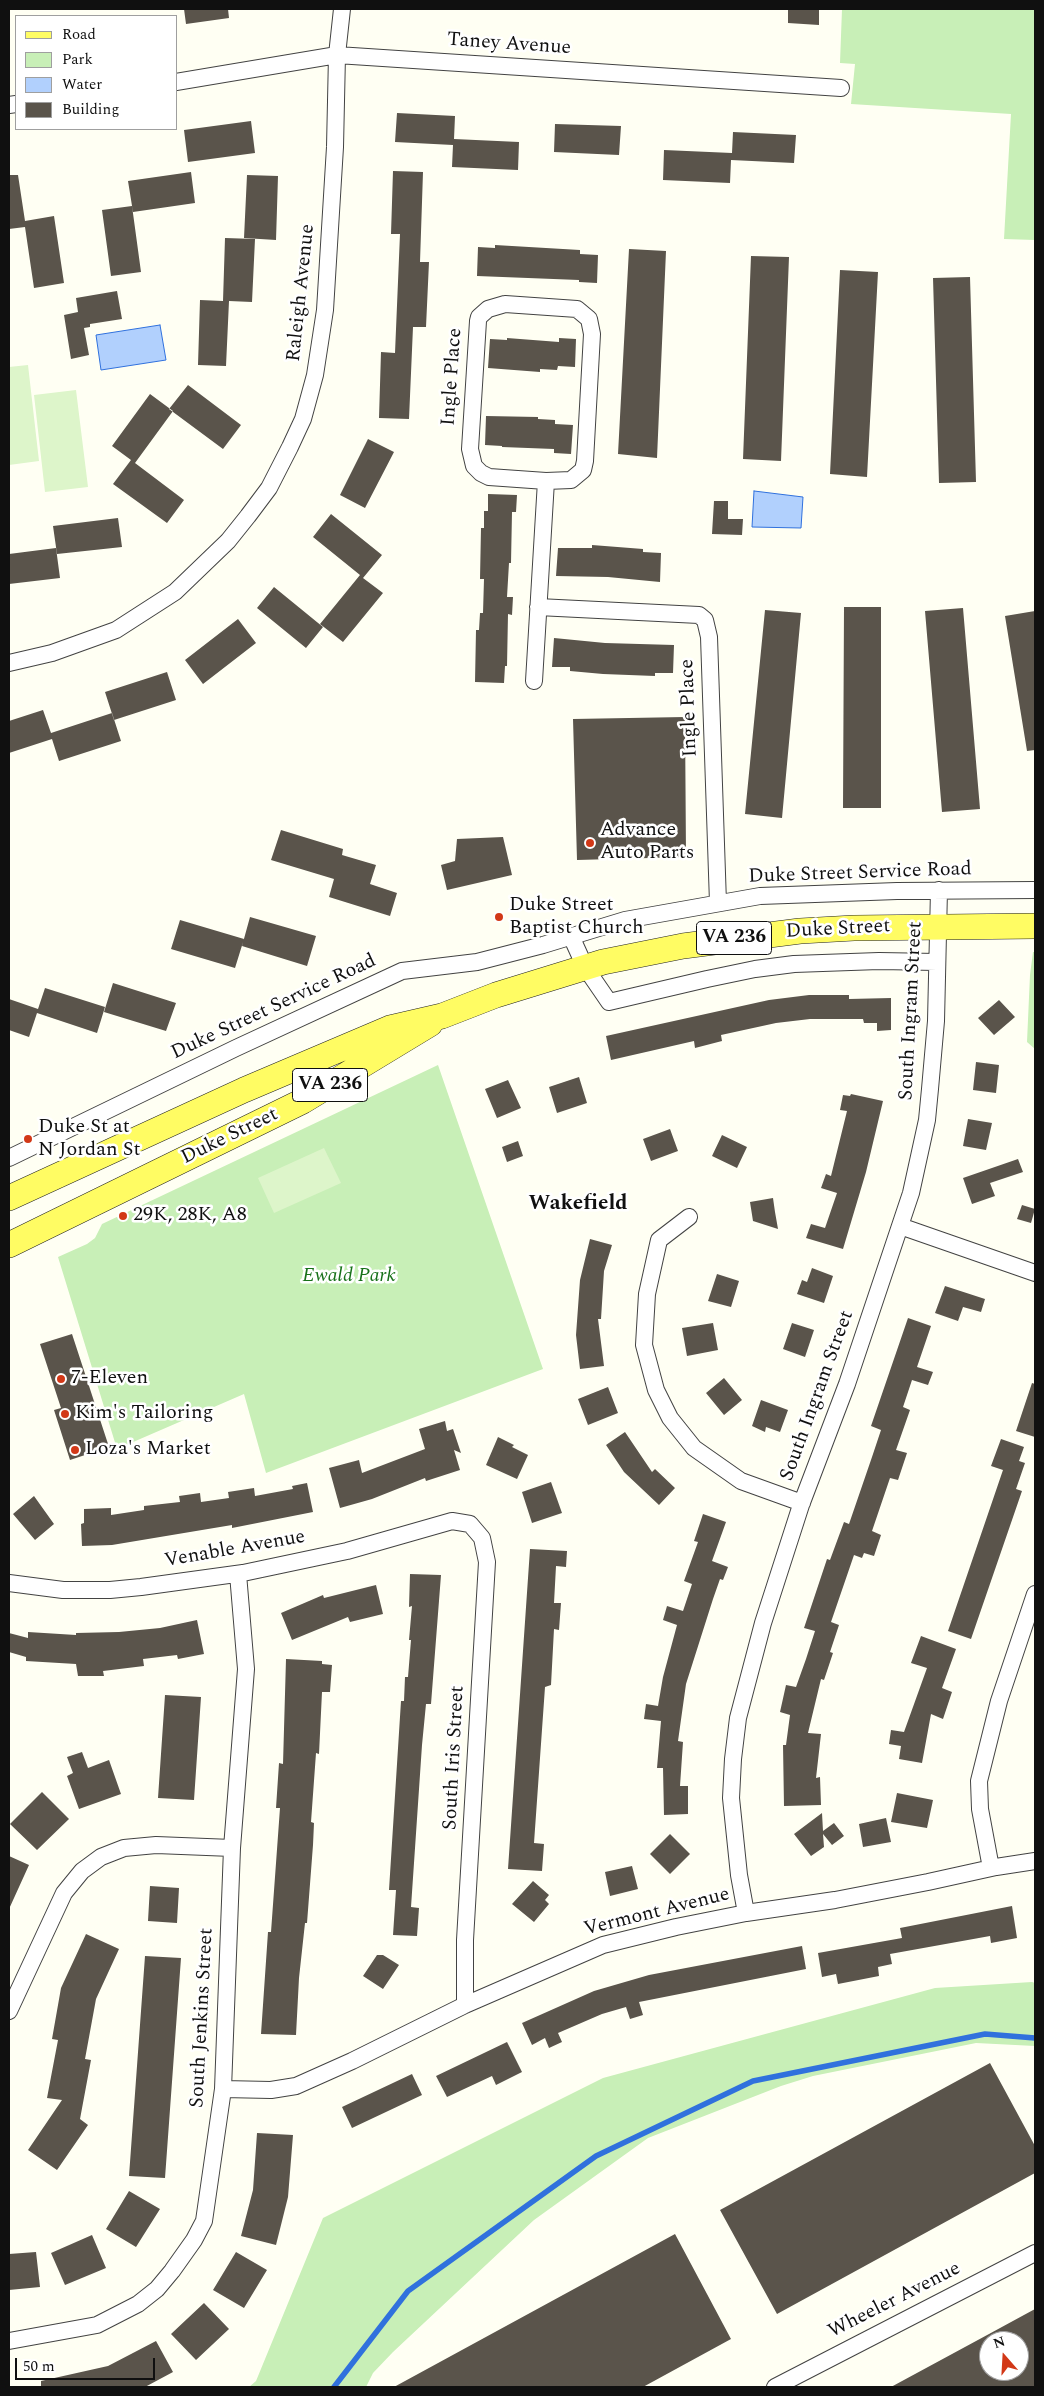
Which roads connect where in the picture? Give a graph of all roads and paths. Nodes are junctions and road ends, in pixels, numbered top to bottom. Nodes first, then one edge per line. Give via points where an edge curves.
1 (342, 9) edge
2 (337, 55) junction
3 (178, 82) edge
4 (841, 88) dead end
5 (546, 481) junction
6 (538, 607) junction
7 (9, 663) edge
8 (534, 681) dead end
9 (939, 890) junction
10 (1035, 890) edge
11 (718, 903) junction
12 (1035, 926) edge
13 (937, 928) junction
14 (571, 936) junction
15 (937, 962) junction
16 (585, 967) junction
17 (442, 1016) junction
18 (9, 1158) edge
19 (9, 1198) edge
20 (689, 1217) dead end
21 (900, 1226) junction
22 (9, 1245) edge
23 (1035, 1273) edge
24 (802, 1503) junction
25 (464, 1522) joint
26 (238, 1574) junction
27 (9, 1583) edge
28 (1035, 1594) edge
29 (232, 1848) junction
30 (1035, 1861) edge
31 (991, 1868) junction
32 (746, 1913) junction
33 (466, 2005) junction
34 (9, 2011) edge
35 (223, 2089) junction
36 (1035, 2253) edge
37 (9, 2341) edge
38 (774, 2387) edge

1 - 2 street, Raleigh Avenue
2 - 3 street, Taney Avenue
2 - 4 street, Taney Avenue
2 - 7 street, Raleigh Avenue via 325,310 315,375 303,419 269,488 228,541 175,592 155,606 108,633 52,653
5 - 5 street, Ingle Place via 571,480 583,470 590,324 585,314 577,309 494,306 483,312 478,321 470,449 474,466 490,476
5 - 6 street
6 - 8 street
6 - 11 street, Ingle Place via 699,615 705,620 709,637
9 - 10 street, Duke Street Service Road
9 - 11 street, Duke Street Service Road via 804,893
9 - 13 street, South Ingram Street
11 - 14 street, Duke Street Service Road via 625,920
12 - 13 main road, Duke Street / VA 236
13 - 15 street, South Ingram Street
13 - 16 main road, Duke Street / VA 236 via 854,928 747,936 645,952
14 - 16 street
14 - 18 street, Duke Street Service Road via 477,962 402,971
15 - 16 street via 784,965 707,978 609,1002
15 - 21 street, South Ingram Street via 936,1021 927,1120 911,1193
16 - 17 main road, Duke Street / VA 236
17 - 19 main road, Duke Street / VA 236 via 390,1028 338,1049
17 - 22 main road, Duke Street / VA 236 via 303,1101
20 - 24 street via 659,1240 647,1294 644,1345 656,1390 670,1418 694,1448 741,1481
21 - 23 street
21 - 24 street, South Ingram Street
24 - 32 street, South Ingram Street via 763,1623 738,1718 731,1798
25 - 26 street, Venable Avenue via 452,1521 348,1551
25 - 33 street, South Iris Street via 482,1538 487,1562 465,1940
26 - 27 street, Venable Avenue via 110,1590 63,1590
26 - 29 street, South Jenkins Street via 246,1669
28 - 31 street via 999,1701 979,1781 980,1809
29 - 34 street via 156,1845 124,1848 101,1856 82,1871 64,1893
29 - 35 street, South Jenkins Street
30 - 31 street, Vermont Avenue
31 - 32 street, Vermont Avenue via 884,1891
32 - 33 street, Vermont Avenue via 603,1945
33 - 35 street, Vermont Avenue via 296,2086 271,2090
35 - 37 street, South Jenkins Street via 204,2221 194,2240 157,2289 138,2304 97,2325
36 - 38 street, Wheeler Avenue

